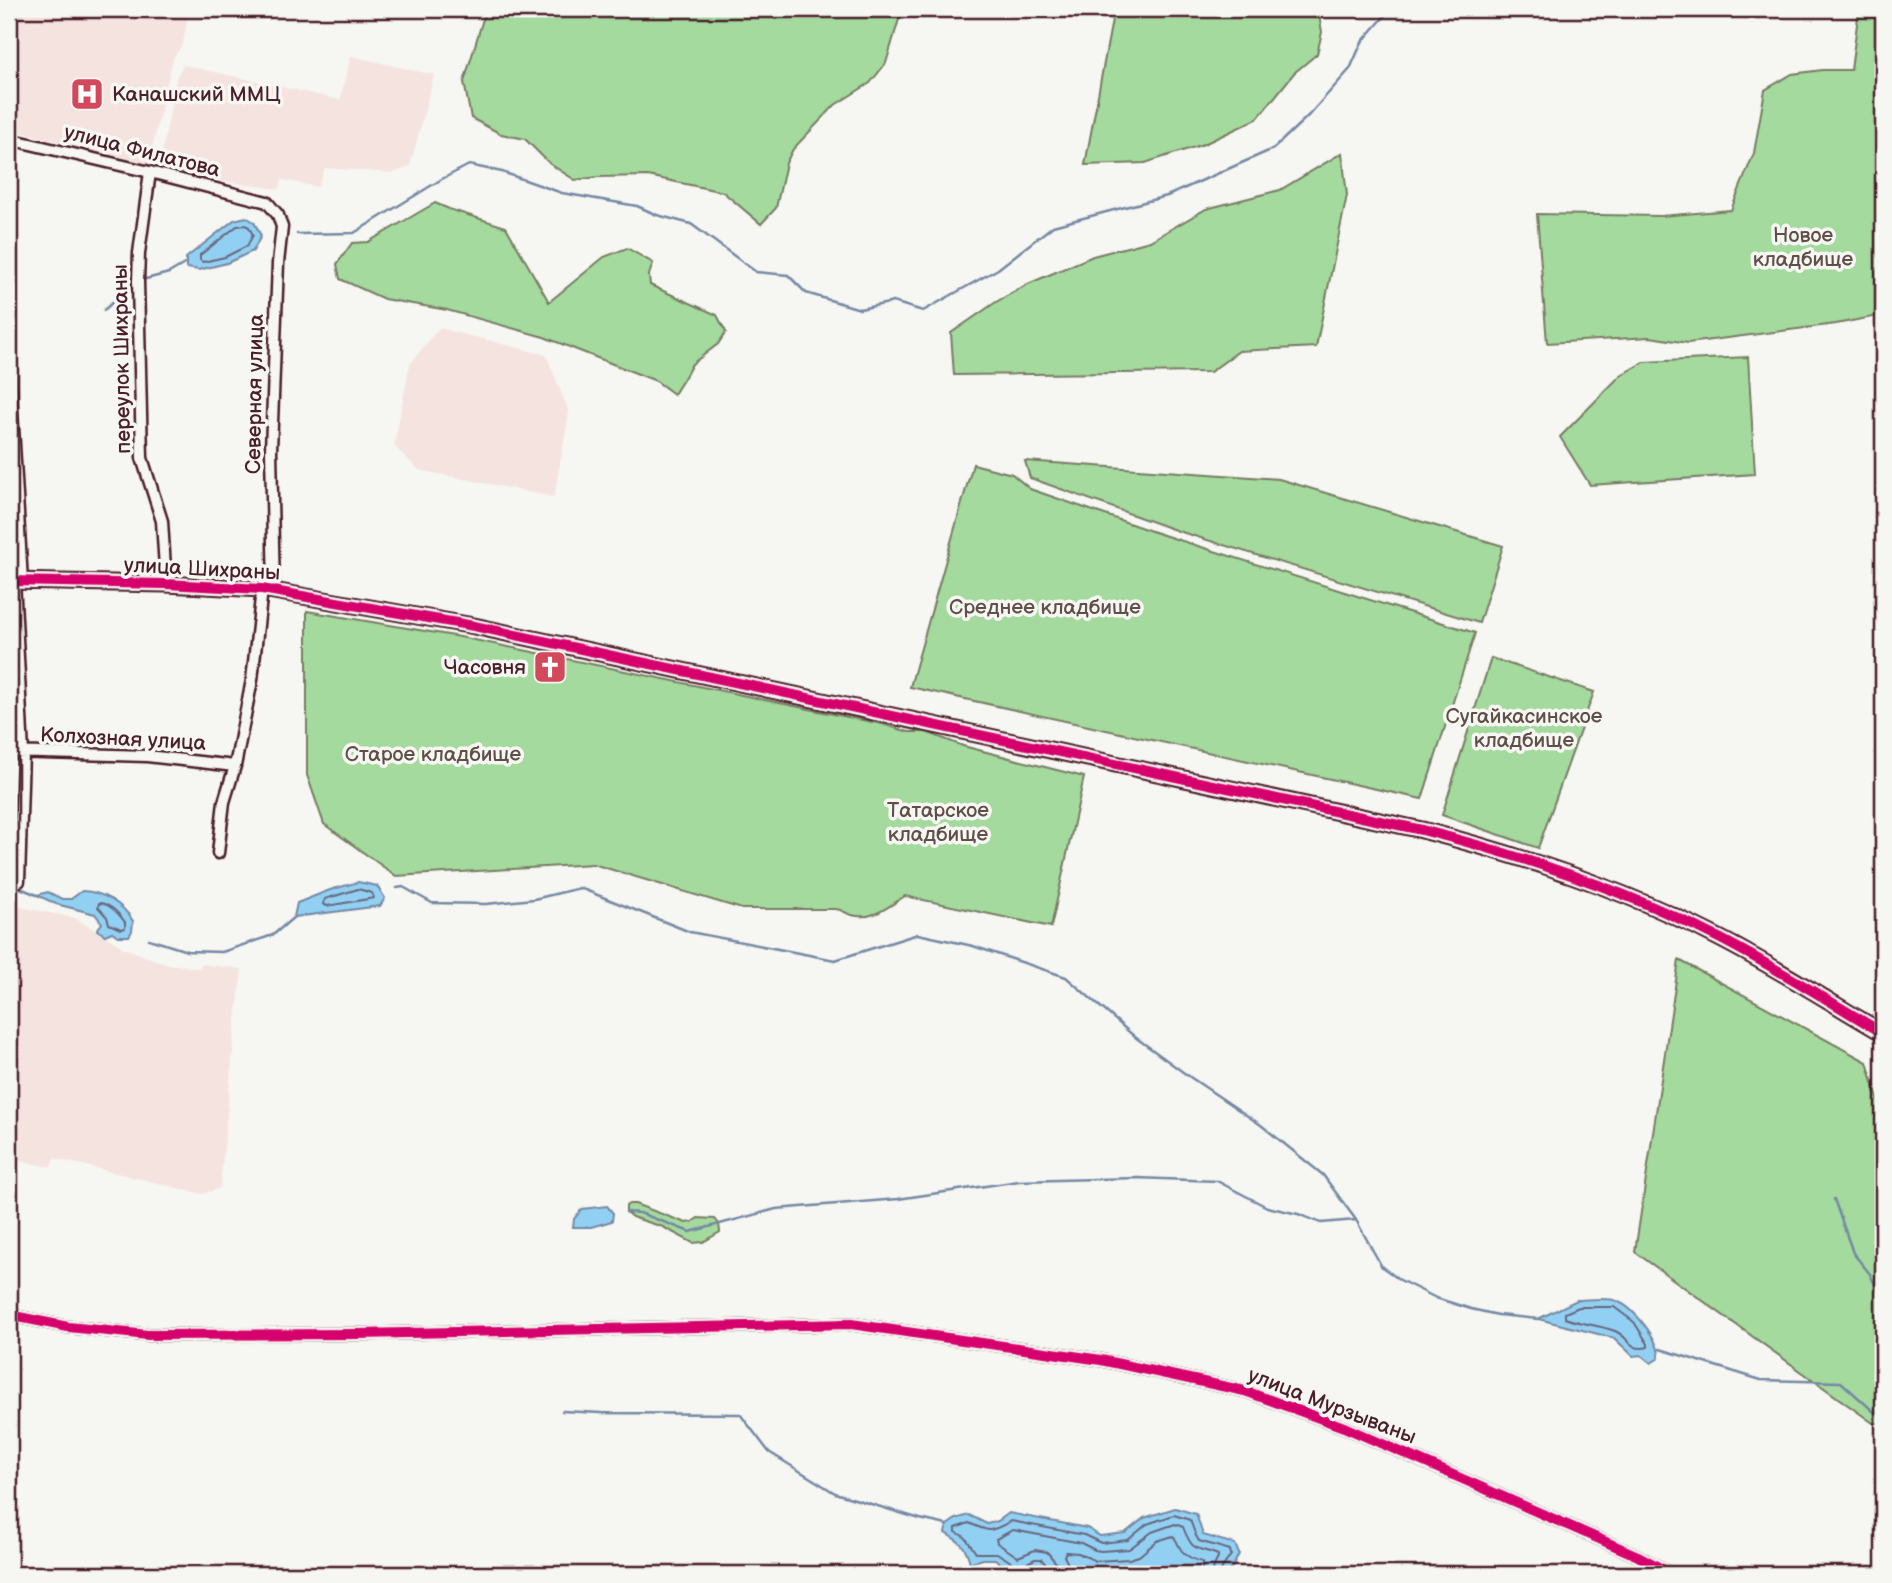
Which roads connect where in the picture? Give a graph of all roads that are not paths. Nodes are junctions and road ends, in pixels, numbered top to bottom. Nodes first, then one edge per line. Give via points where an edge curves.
1 (9, 139) edge
2 (150, 172) junction
3 (267, 202) joint
4 (9, 359) edge
5 (15, 581) edge
6 (166, 584) junction
7 (268, 590) junction
8 (9, 752) edge
9 (23, 753) junction
10 (235, 766) junction
11 (218, 853) dead end
12 (19, 881) dead end
13 (1883, 1033) edge
14 (9, 1317) edge
15 (1671, 1574) edge

1 - 2 street, улица Филатова
2 - 3 street, улица Филатова
2 - 6 street, переулок Шихраны via 138,282 142,458 162,521
3 - 7 street, Северная улица via 282,227
4 - 5 street
5 - 6 street, улица Шихраны
5 - 9 street
6 - 7 street, улица Шихраны
7 - 10 street, Северная улица
7 - 13 street, улица Шихраны via 474,626 1489,848 1587,880 1695,926
8 - 9 street, Колхозная улица
9 - 10 street, Колхозная улица via 147,756
9 - 12 street
10 - 11 street, Северная улица via 224,802
14 - 15 street, улица Мурзываны via 148,1335 851,1324 1101,1360 1245,1391 1344,1427

